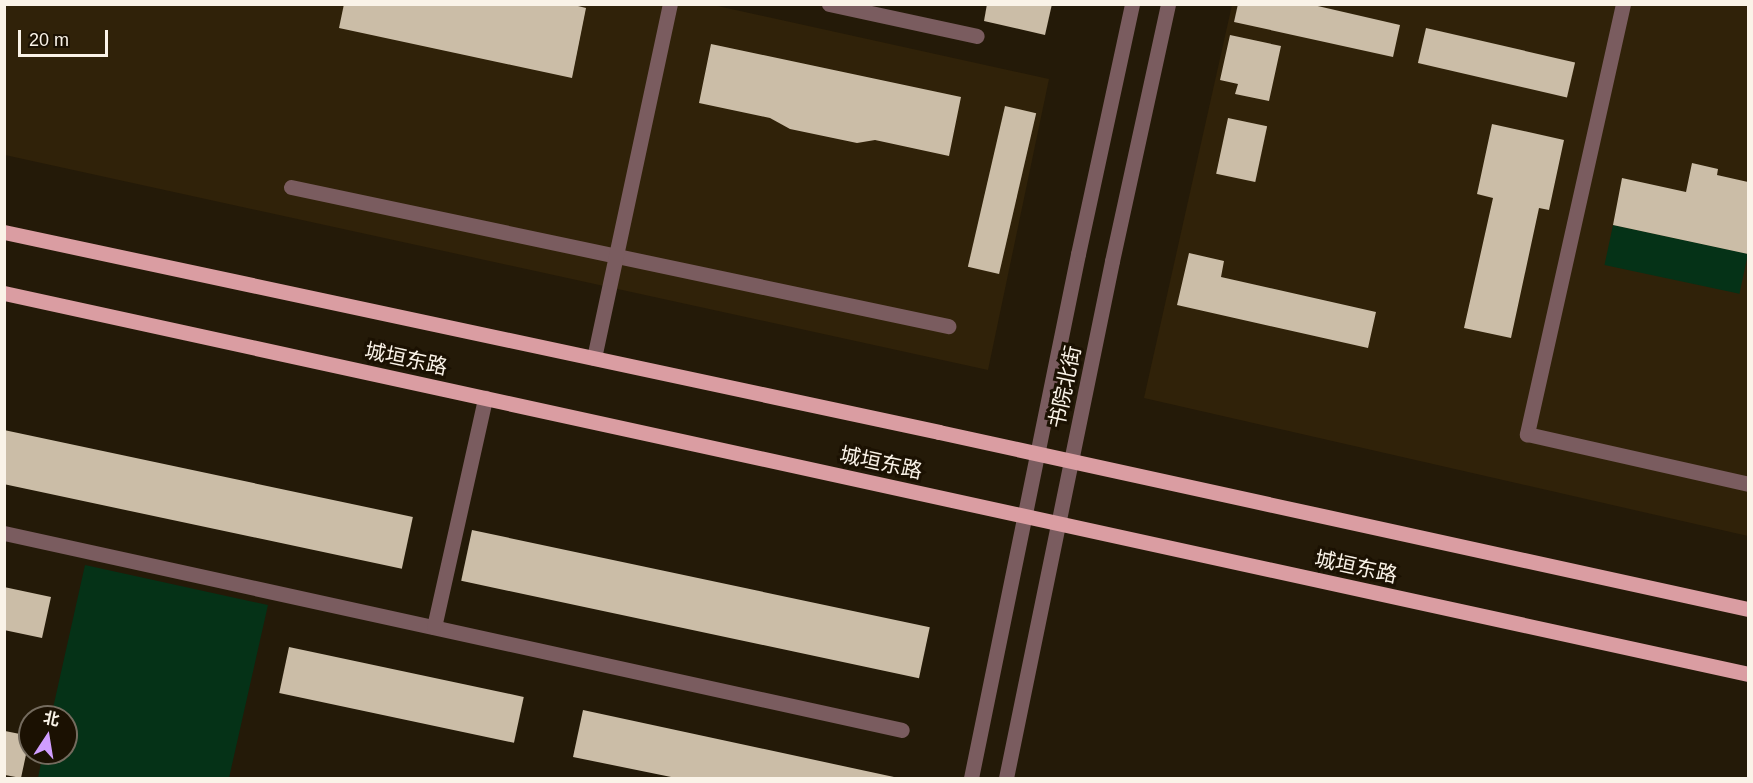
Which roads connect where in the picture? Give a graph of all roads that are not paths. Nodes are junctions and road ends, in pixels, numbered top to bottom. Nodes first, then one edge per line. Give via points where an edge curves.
1 (670, 4) edge
2 (829, 4) edge
3 (1132, 4) edge
4 (1168, 4) edge
5 (1623, 4) edge
6 (977, 36) dead end
7 (291, 187) dead end
8 (4, 232) edge
9 (616, 256) junction
10 (4, 293) edge
11 (948, 326) dead end
12 (594, 358) junction
13 (484, 398) junction
14 (1037, 453) junction
15 (1071, 461) junction
16 (1749, 484) edge
17 (1024, 516) junction
18 (1058, 524) junction
19 (4, 533) edge
20 (1749, 609) edge
21 (434, 627) junction
22 (1749, 674) edge
23 (902, 730) dead end
24 (971, 778) edge
25 (1006, 778) edge

1 - 9 street
2 - 6 street
3 - 14 street, 书院北街
4 - 15 street, 书院北街
5 - 16 street via 1527,434
7 - 9 street
8 - 12 main road, 城垣东路
9 - 11 street
9 - 12 street
10 - 13 main road, 城垣东路
12 - 14 main road, 城垣东路
13 - 17 main road, 城垣东路
13 - 21 street
14 - 15 main road, 城垣东路
14 - 17 street, 书院北街
15 - 18 street, 书院北街
15 - 20 main road, 城垣东路
17 - 18 main road, 城垣东路
17 - 24 street, 书院北街
18 - 22 main road, 城垣东路
18 - 25 street, 书院北街
19 - 21 street
21 - 23 street

